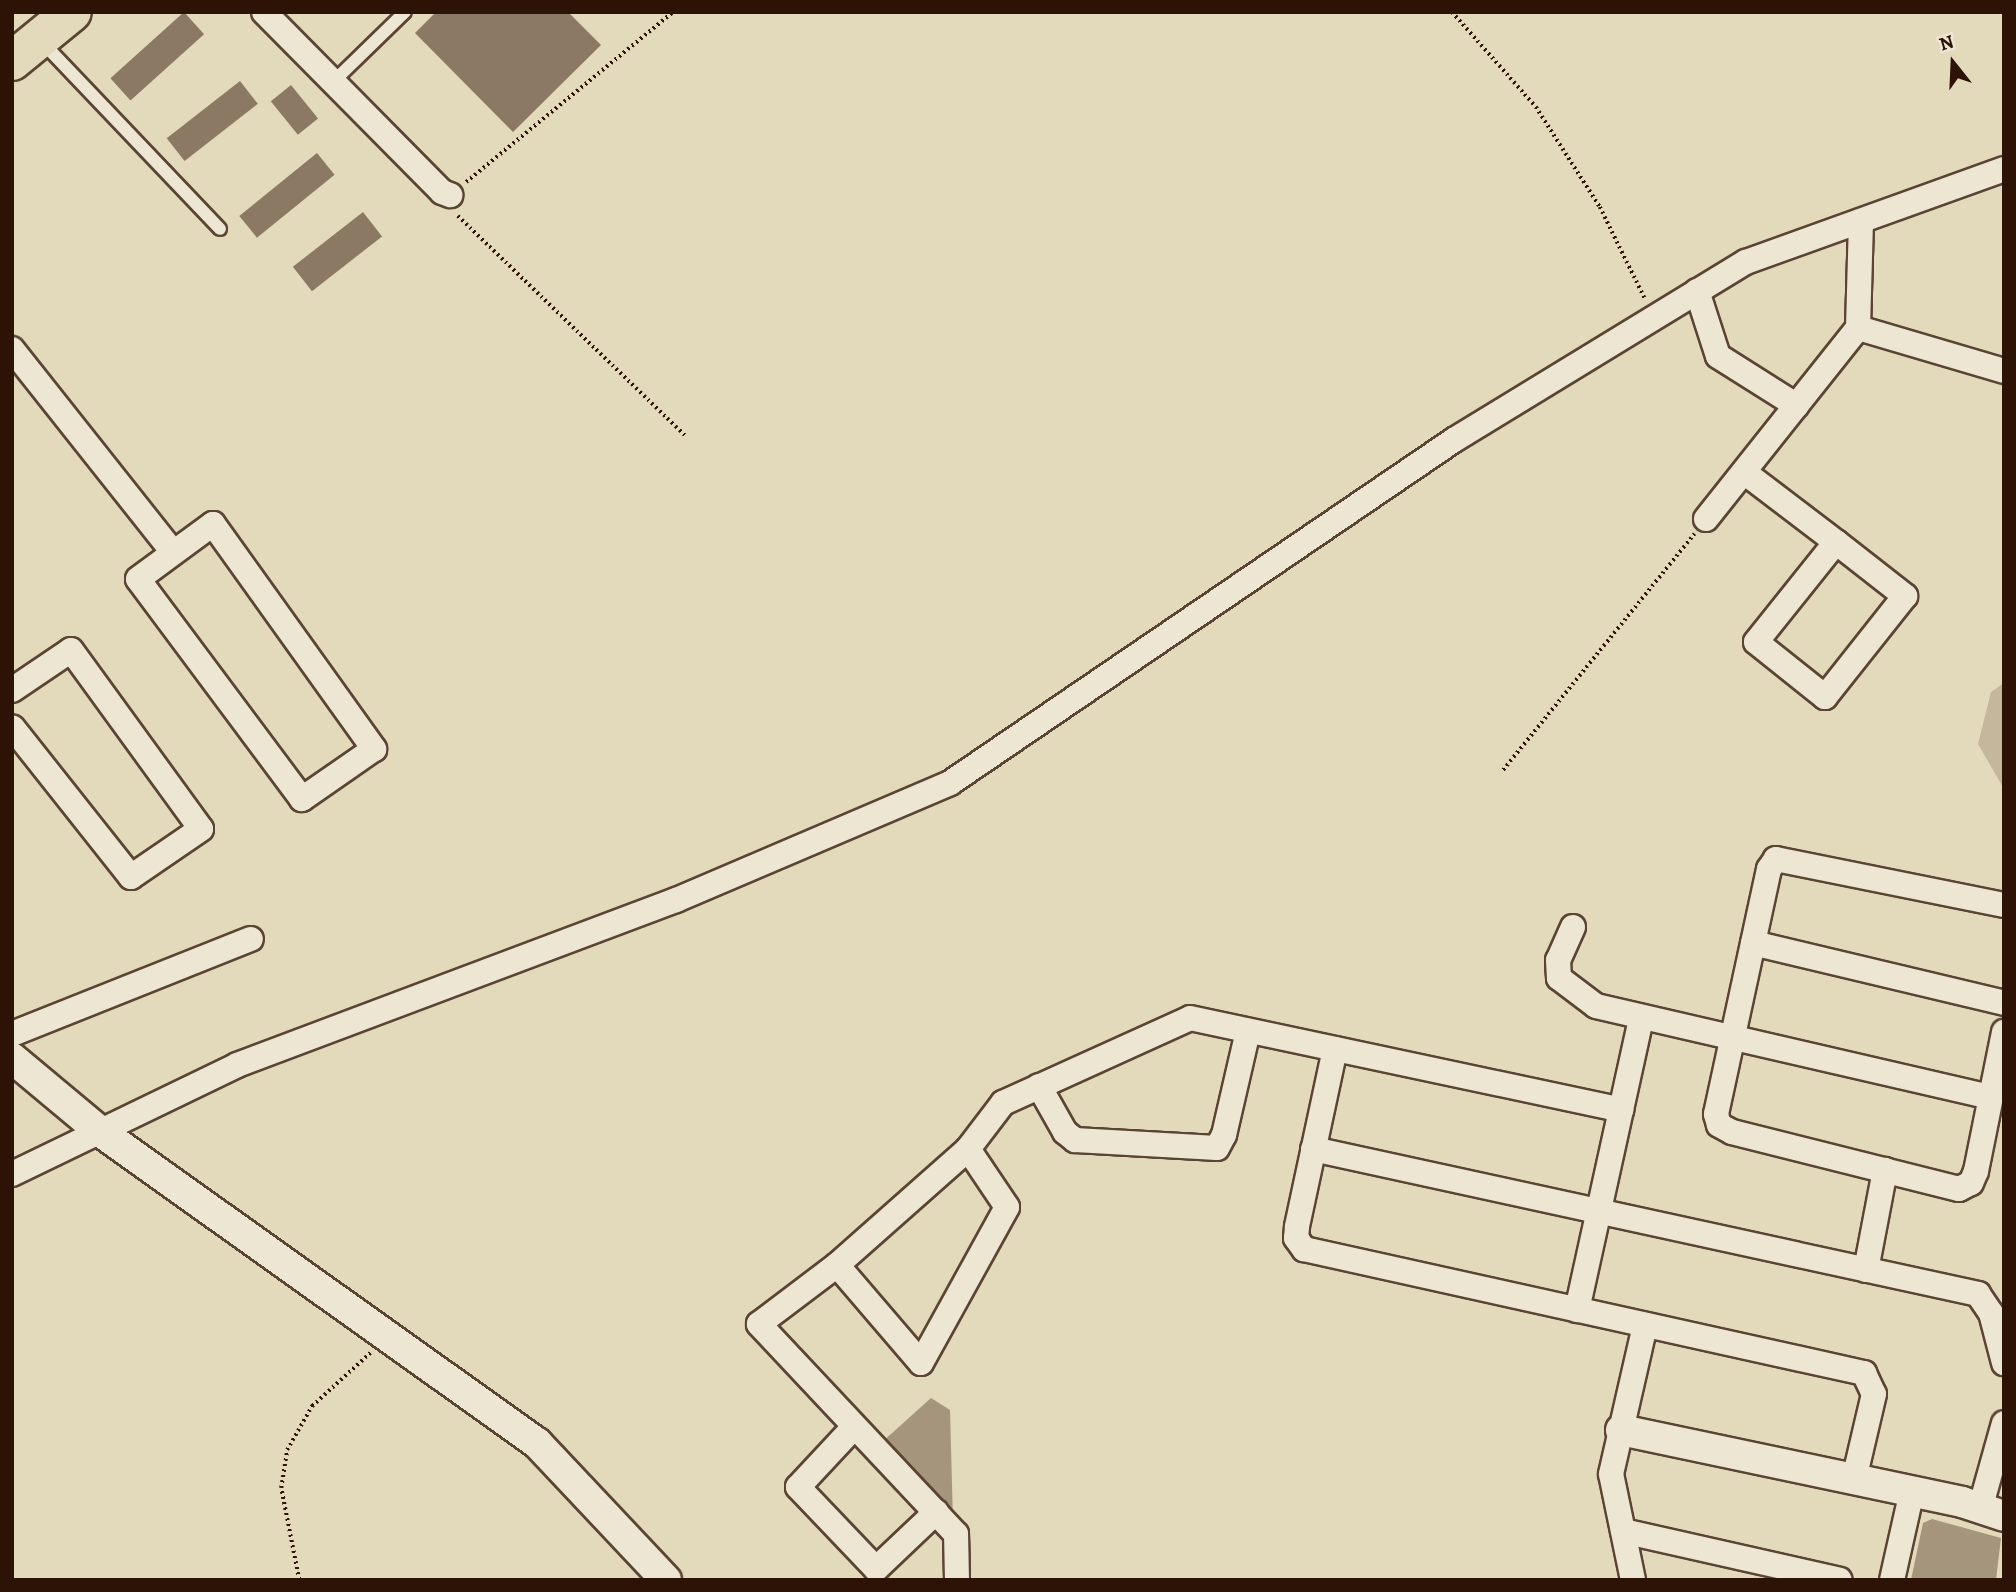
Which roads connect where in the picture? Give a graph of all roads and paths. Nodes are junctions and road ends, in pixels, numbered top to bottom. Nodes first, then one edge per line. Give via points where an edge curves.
1 (72, 12) edge
2 (264, 12) edge
3 (405, 12) edge
4 (673, 12) edge
5 (1452, 12) edge
6 (26, 50) edge
7 (333, 82) junction
8 (2004, 169) edge
9 (450, 195) junction
10 (1861, 221) junction
11 (220, 229) dead end
12 (1697, 292) junction
13 (1653, 317) junction
14 (1858, 328) junction
15 (12, 349) edge
16 (2004, 371) edge
17 (1797, 406) junction
18 (687, 437) dead end
19 (1744, 472) junction
20 (1706, 519) joint
21 (1836, 542) junction
22 (172, 551) junction
23 (12, 690) edge
24 (12, 727) edge
25 (1503, 770) dead end
26 (2004, 905) edge
27 (1573, 927) dead end
28 (251, 939) dead end
29 (1753, 943) junction
30 (2004, 1003) edge
31 (1641, 1019) junction
32 (1248, 1031) junction
33 (2004, 1032) edge
34 (12, 1034) edge
35 (1732, 1039) junction
36 (1335, 1049) junction
37 (12, 1058) edge
38 (1039, 1086) junction
39 (1990, 1097) junction
40 (1621, 1110) junction
41 (98, 1129) junction
42 (968, 1149) junction
43 (1313, 1149) junction
44 (1885, 1170) junction
45 (12, 1174) edge
46 (1599, 1211) junction
47 (837, 1265) junction
48 (1866, 1270) junction
49 (1577, 1310) junction
50 (1645, 1325) junction
51 (388, 1336) junction
52 (2004, 1363) edge
53 (2004, 1423) edge
54 (854, 1427) junction
55 (1621, 1430) junction
56 (1854, 1479) junction
57 (1912, 1491) junction
58 (936, 1512) junction
59 (1992, 1513) edge
60 (1623, 1531) junction
61 (299, 1580) edge
62 (666, 1580) edge
63 (957, 1580) edge
64 (1633, 1580) edge
65 (1840, 1580) edge
66 (1892, 1580) edge

1 - 6 main road
2 - 7 street
3 - 7 lane
4 - 9 path
5 - 13 path via 1535,107 1600,207
6 - 11 lane
7 - 9 street
8 - 10 street
9 - 18 path via 458,216
10 - 12 street via 1745,262
10 - 14 street
12 - 13 street
12 - 17 street via 1718,356
13 - 41 street via 1398,477 950,783 676,900 237,1065
14 - 16 street
14 - 17 street
15 - 22 street
17 - 19 street
19 - 20 street
19 - 21 street
20 - 25 path
21 - 21 street via 1905,596 1825,697 1755,642
22 - 22 street via 138,579 302,799 374,749 213,524
23 - 24 street via 71,650 201,829 131,877
26 - 29 street via 1776,859 1769,869
27 - 31 street via 1558,960 1559,978 1596,1006
28 - 34 street
29 - 30 street
29 - 35 street
31 - 35 street
31 - 40 street
32 - 36 street
32 - 38 street via 1190,1018
32 - 38 street via 1217,1148 1075,1140 1065,1132
33 - 39 street
35 - 39 street
35 - 44 street via 1716,1114 1719,1125
36 - 40 street
36 - 43 street
37 - 41 street
38 - 42 street via 1003,1102
39 - 44 street via 1971,1183 1959,1189
40 - 46 street
41 - 45 street via 66,1150
41 - 51 street
42 - 47 street
42 - 47 street via 1007,1207 920,1363
43 - 46 street
43 - 49 street via 1296,1238 1304,1249
44 - 48 street
46 - 48 street
46 - 49 street
47 - 54 street via 760,1324
48 - 52 street via 1978,1294 1991,1313
49 - 50 street
50 - 55 street
50 - 56 street via 1864,1373 1874,1394
51 - 61 path via 312,1406 287,1450 281,1488
51 - 62 street via 537,1443
53 - 59 street
54 - 58 street
54 - 58 street via 798,1488 876,1569
55 - 56 street
55 - 60 street via 1611,1474
56 - 57 street
57 - 59 street
57 - 66 street
58 - 63 street via 956,1534
60 - 64 street
60 - 65 street

